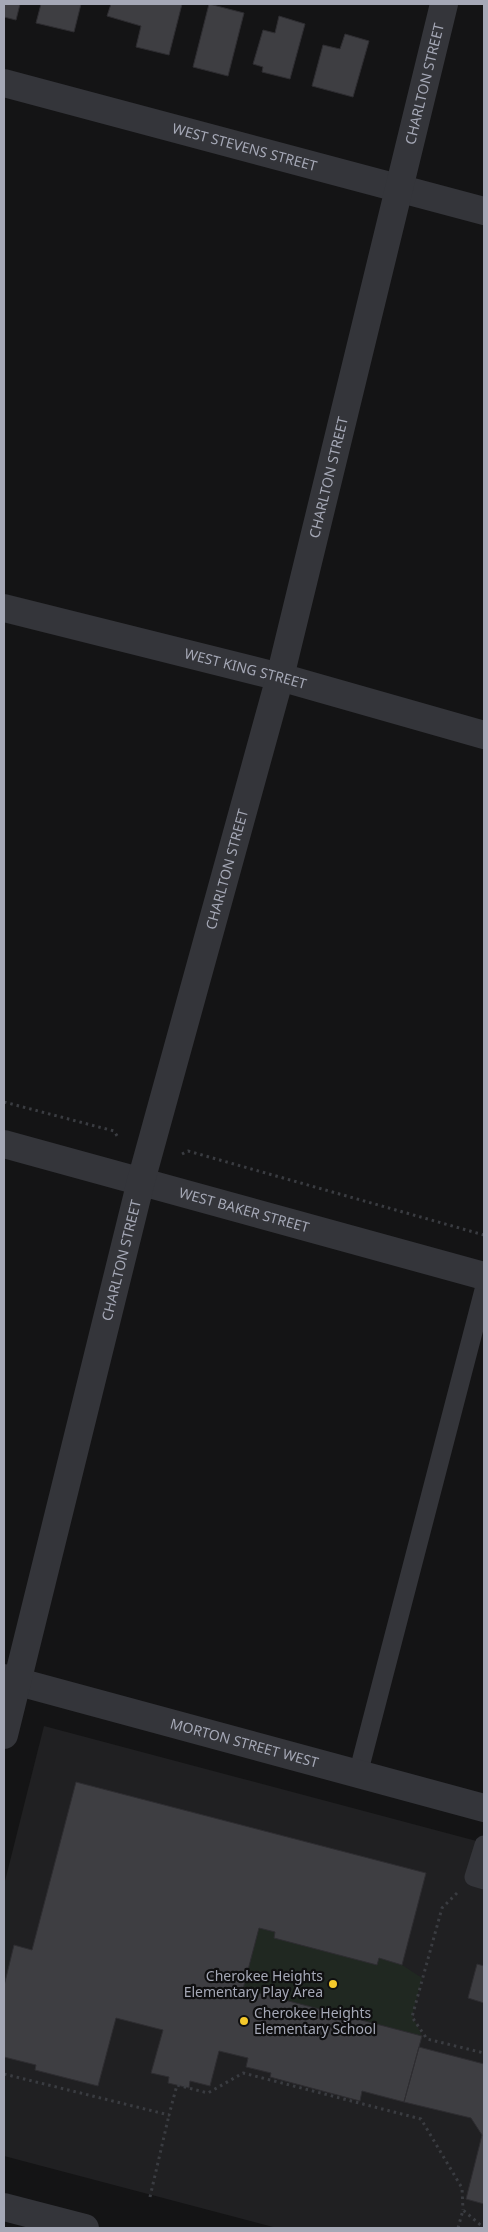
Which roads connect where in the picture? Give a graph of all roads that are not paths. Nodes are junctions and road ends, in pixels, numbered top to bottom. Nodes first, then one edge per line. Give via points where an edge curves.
1 (444, 4) edge
2 (4, 83) edge
3 (398, 187) junction
4 (484, 211) edge
5 (4, 608) edge
6 (280, 677) junction
7 (484, 735) edge
8 (4, 1144) edge
9 (140, 1181) junction
10 (484, 1276) edge
11 (484, 1290) edge
12 (11, 1680) edge
13 (4, 1735) edge
14 (358, 1774) junction
15 (484, 1808) edge
16 (484, 1845) edge
17 (484, 1880) edge
18 (4, 2206) edge
19 (85, 2228) edge

1 - 3 street, CHARLTON STREET
2 - 3 street, WEST STEVENS STREET
3 - 4 street, WEST STEVENS STREET
3 - 6 street, CHARLTON STREET
5 - 6 street, WEST KING STREET
6 - 7 street, WEST KING STREET
6 - 9 street, CHARLTON STREET
8 - 9 street, WEST BAKER STREET
9 - 10 street, WEST BAKER STREET
9 - 12 street, CHARLTON STREET
11 - 14 lane
12 - 13 street, CHARLTON STREET
12 - 14 street, MORTON STREET WEST
14 - 15 street, MORTON STREET WEST
16 - 17 lane via 474,1877
18 - 19 street

